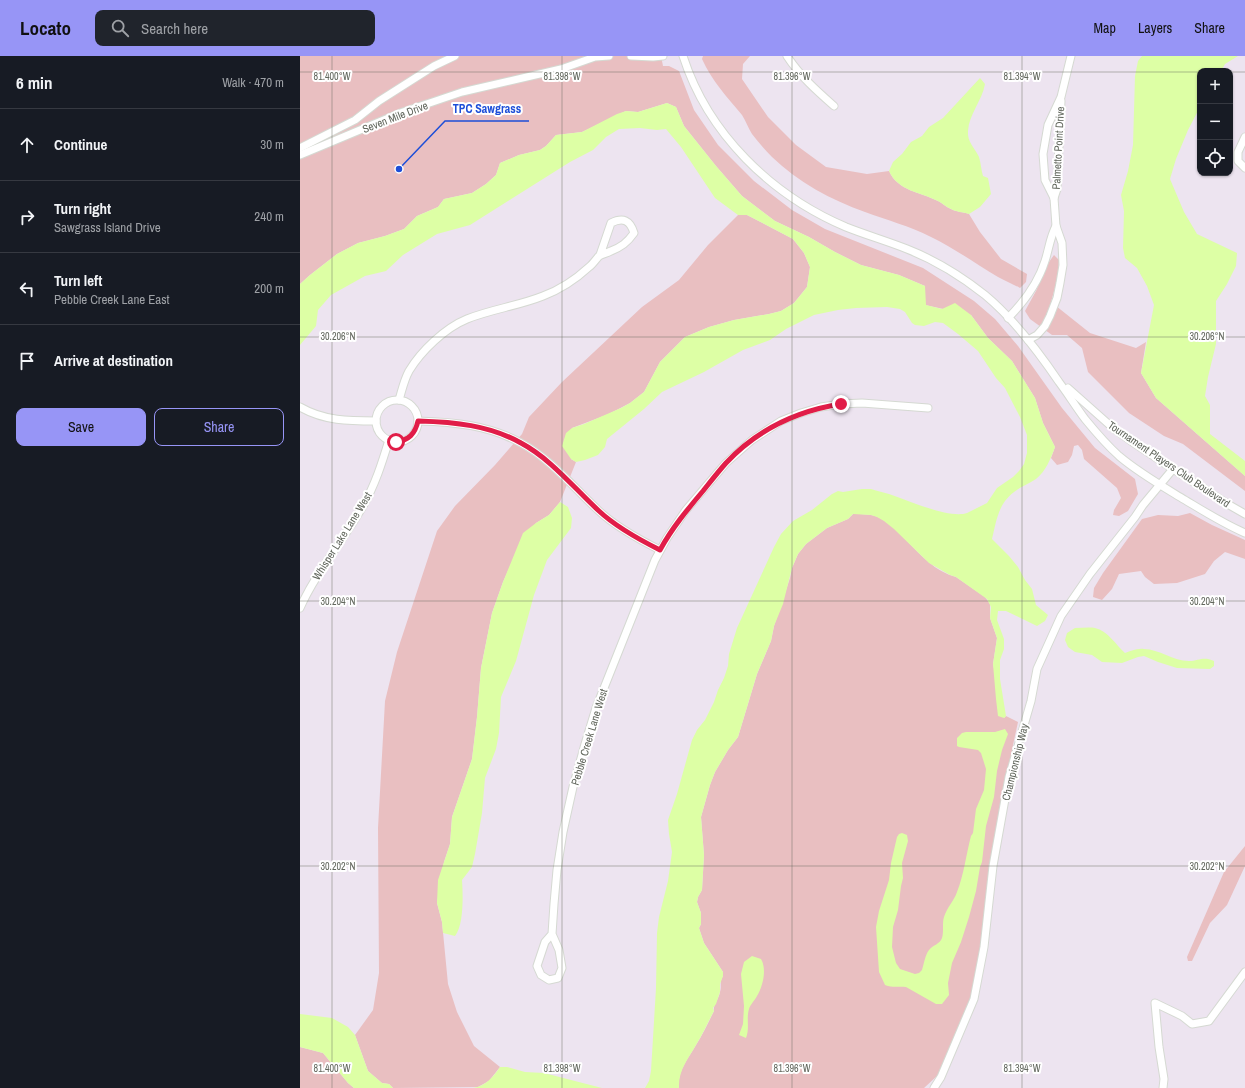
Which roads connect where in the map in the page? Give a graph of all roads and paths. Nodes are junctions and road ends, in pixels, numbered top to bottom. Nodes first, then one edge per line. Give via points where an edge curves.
1 (455, 56) edge
2 (609, 56) edge
3 (631, 56) edge
4 (663, 56) edge
5 (683, 56) edge
6 (787, 56) edge
7 (1071, 56) edge
8 (1061, 97) junction
9 (834, 106) dead end
10 (1245, 137) edge
11 (300, 148) edge
12 (300, 155) edge
13 (1245, 168) edge
14 (1054, 198) junction
15 (1056, 226) junction
16 (600, 255) junction
17 (1008, 318) junction
18 (1028, 340) junction
19 (1058, 380) junction
20 (399, 400) junction
21 (300, 407) edge
22 (928, 408) dead end
23 (376, 420) junction
24 (418, 421) junction
25 (389, 440) junction
26 (1173, 470) junction
27 (1160, 485) junction
28 (1245, 514) edge
29 (1245, 533) edge
30 (660, 550) junction
31 (300, 608) edge
32 (552, 934) junction
33 (1245, 972) edge
34 (934, 1088) edge
35 (1163, 1088) edge

1 - 11 street, Seven Mile Drive via 434,66 379,101 355,120
2 - 12 street, Seven Mile Drive via 462,92 403,112
3 - 4 street
5 - 17 street, Tournament Players Club Boulevard via 698,93 722,131 772,183 825,218 906,248 950,270 986,297
6 - 9 street via 811,85
7 - 8 street, Palmetto Point Drive
8 - 14 street, Palmetto Point Drive via 1057,189
8 - 14 street, Palmetto Point Drive via 1048,125 1043,154 1045,180
10 - 13 street via 1238,152 1238,161
14 - 15 street, Palmetto Point Drive
15 - 17 street, Palmetto Point Drive via 1041,271 1025,299
15 - 18 street, Palmetto Point Drive via 1062,243 1063,264 1057,298 1045,326
16 - 16 street via 628,242 634,233 631,225 624,220 611,223
16 - 20 street via 570,282 556,290 527,302 466,319 442,334 423,352 409,372
17 - 18 street, Tournament Players Club Boulevard
18 - 19 street, Tournament Players Club Boulevard
19 - 26 street, Tournament Players Club Boulevard via 1113,428
19 - 27 street, Tournament Players Club Boulevard via 1085,419 1118,455
20 - 23 street via 393,400 381,407
20 - 24 street via 410,404
21 - 23 street via 316,415 345,421
22 - 30 street, Pebble Creek Lane West via 841,404 821,407 781,421 752,440 726,463 676,524
23 - 25 street via 380,433
24 - 25 street via 416,429 408,439 396,442
24 - 30 street via 483,428 509,436 552,465 612,522
25 - 31 street, Whisper Lake Lane West via 373,488
26 - 27 street, Championship Way
26 - 28 street, Tournament Players Club Boulevard
27 - 29 street, Tournament Players Club Boulevard via 1224,524
27 - 34 street, Championship Way via 1077,592 1061,616 1037,669 1031,701 1009,777 974,999
30 - 32 street, Pebble Creek Lane West via 610,671 585,744 563,832
32 - 32 street, Pebble Creek Lane West via 559,950 562,968 558,978 549,980 541,975 537,966 545,942
33 - 35 street via 1209,1021 1192,1024 1182,1016 1155,1003

